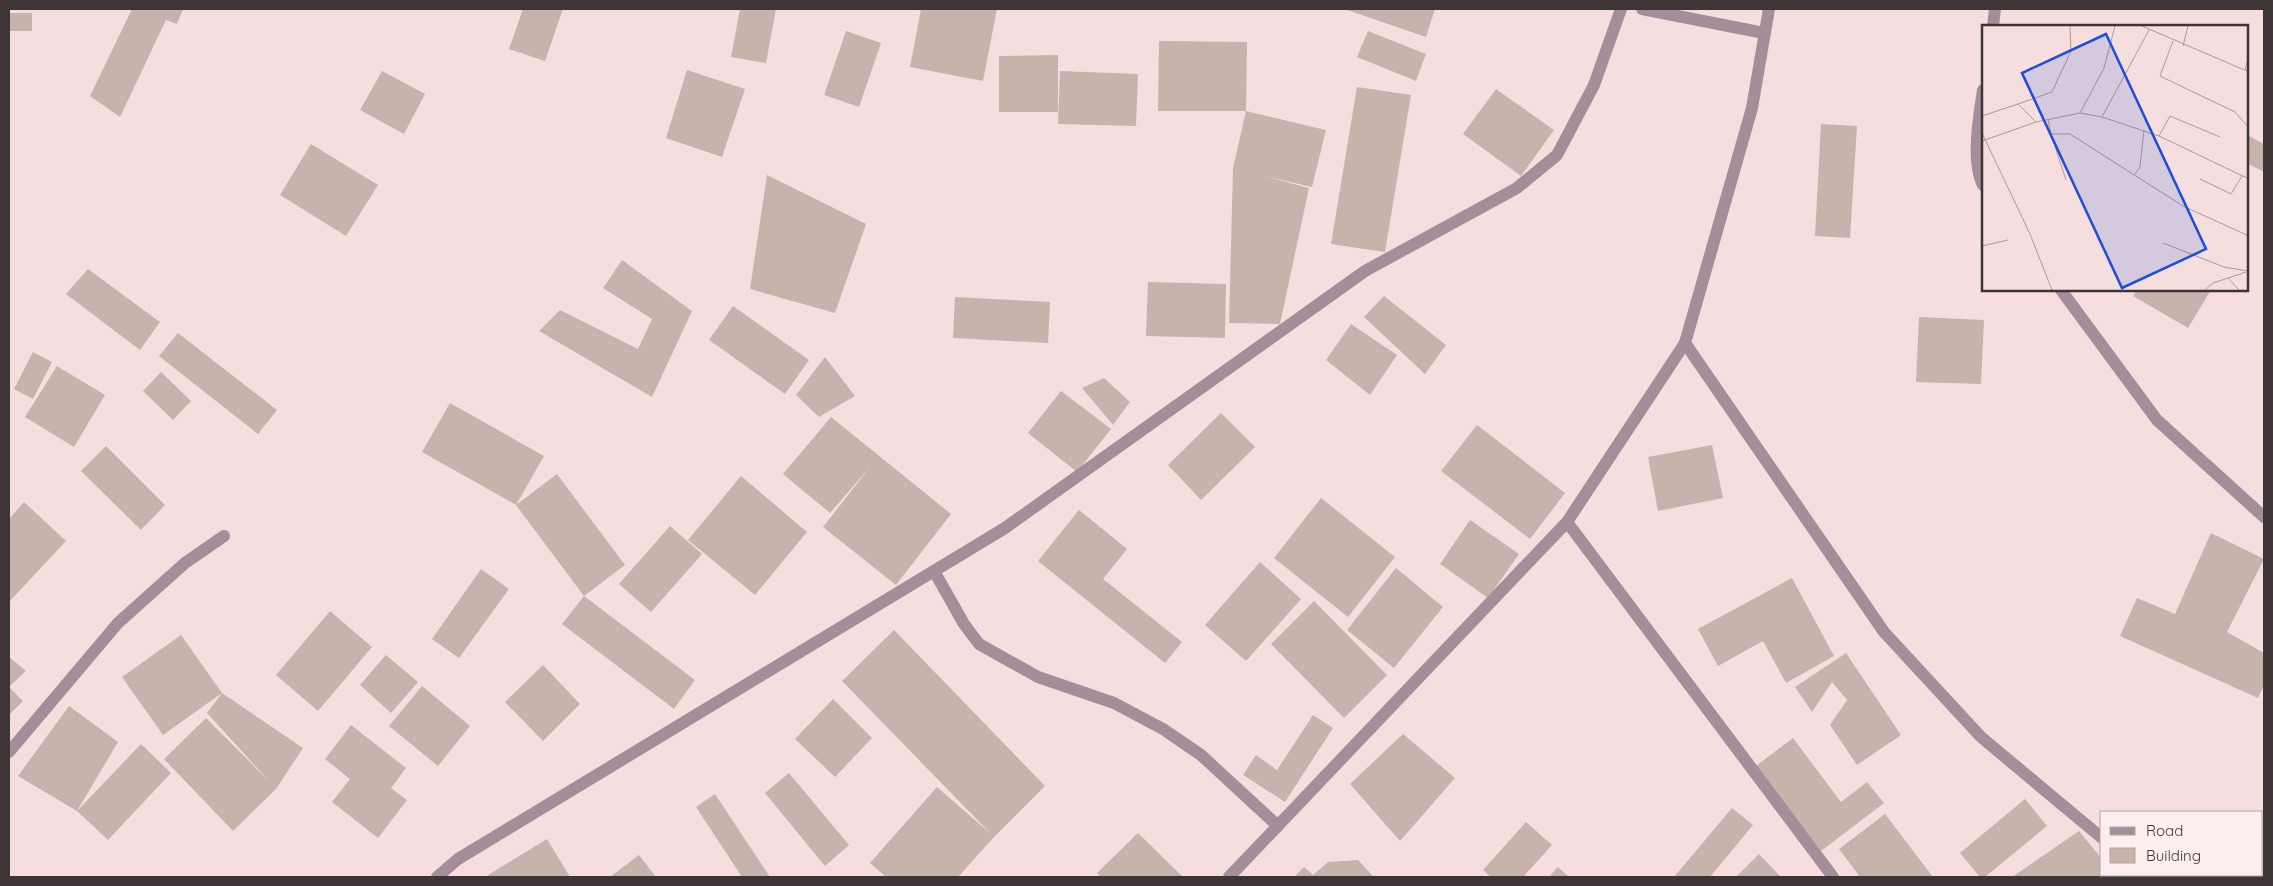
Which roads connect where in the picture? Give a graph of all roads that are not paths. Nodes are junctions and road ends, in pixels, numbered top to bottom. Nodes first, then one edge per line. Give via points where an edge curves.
1 (1621, 9) edge
2 (1642, 9) edge
3 (1770, 9) edge
4 (1995, 9) edge
5 (1992, 25) edge
6 (1764, 33) junction
7 (1982, 97) edge
8 (1982, 180) edge
9 (2062, 291) edge
10 (1685, 343) junction
11 (2264, 517) edge
12 (1567, 522) junction
13 (224, 536) dead end
14 (934, 571) junction
15 (9, 752) edge
16 (1278, 826) junction
17 (2100, 836) edge
18 (437, 877) edge
19 (1229, 877) edge
20 (1832, 877) edge

1 - 14 street via 1594,85 1557,155 1541,170 1518,188 1365,271 1005,528
2 - 6 street
3 - 6 street
4 - 5 street
6 - 10 street via 1752,108
7 - 8 street via 1977,131
9 - 11 street via 2157,420
10 - 12 street
10 - 17 street via 1884,632 1981,737
12 - 16 street
12 - 20 street
13 - 15 street via 185,563 118,623
14 - 16 street via 979,644 1038,677 1114,703 1163,729 1201,755
14 - 18 street via 458,859
16 - 19 street

